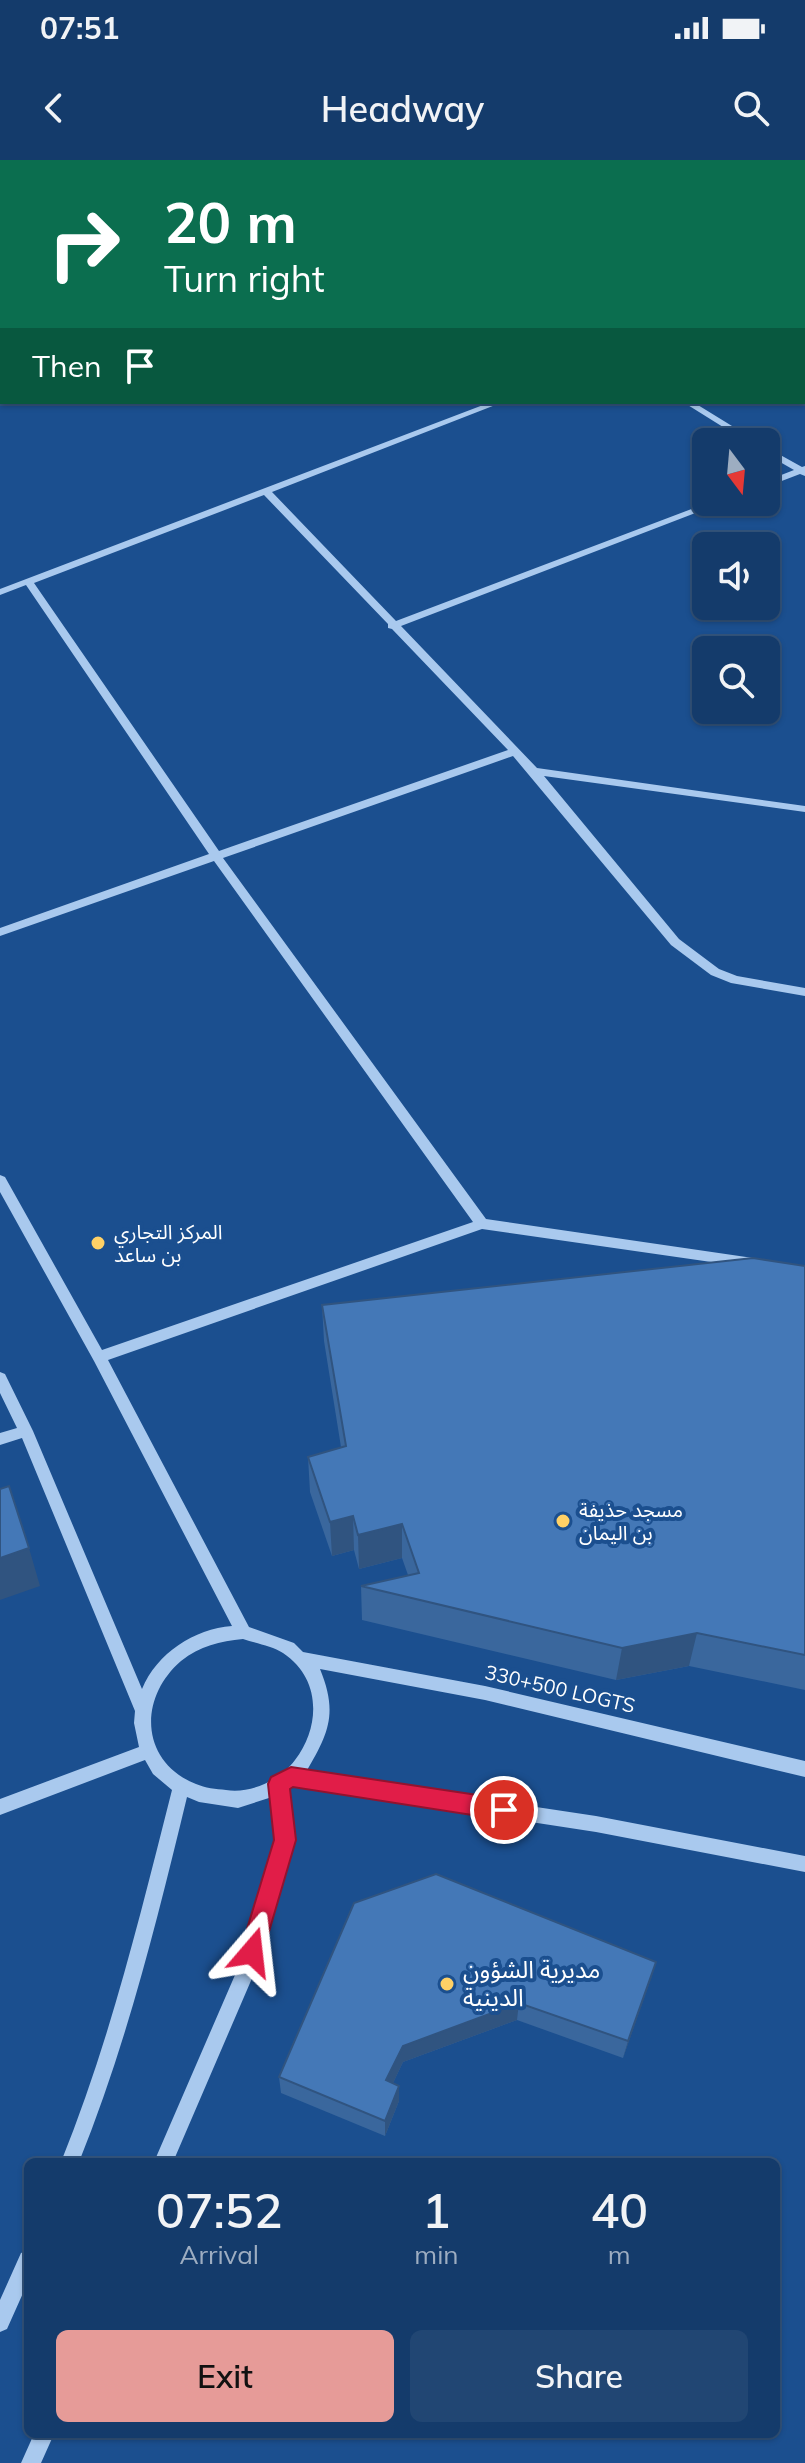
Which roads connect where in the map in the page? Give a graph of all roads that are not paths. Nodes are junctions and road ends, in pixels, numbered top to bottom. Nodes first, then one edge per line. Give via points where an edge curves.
1 (494, 404) edge
2 (690, 404) edge
3 (730, 428) edge
4 (780, 458) edge
5 (804, 471) edge
6 (780, 479) edge
7 (266, 491) junction
8 (692, 512) edge
9 (28, 581) junction
10 (0, 592) edge
11 (392, 626) junction
12 (513, 752) junction
13 (534, 771) junction
14 (805, 809) edge
15 (217, 857) junction
16 (0, 932) edge
17 (805, 992) edge
18 (0, 1180) edge
19 (482, 1224) junction
20 (774, 1266) edge
21 (99, 1357) junction
22 (0, 1378) edge
23 (26, 1431) junction
24 (0, 1439) edge
25 (243, 1632) junction
26 (303, 1659) junction
27 (142, 1708) junction
28 (148, 1751) junction
29 (805, 1769) edge
30 (285, 1781) junction
31 (181, 1787) junction
32 (0, 1807) edge
33 (805, 1864) edge
34 (72, 2158) edge
35 (165, 2158) edge
36 (24, 2269) edge
37 (0, 2322) edge
38 (42, 2438) edge
39 (31, 2463) edge

1 - 7 street
2 - 3 street
4 - 5 street
5 - 6 street
7 - 9 street
7 - 11 street
8 - 11 street
9 - 10 street
9 - 15 street
11 - 12 street
12 - 13 street
12 - 15 street
13 - 14 street
13 - 17 street via 685,949 735,980
15 - 16 street
15 - 19 street
18 - 21 street
19 - 20 street
19 - 21 street
21 - 25 street
22 - 23 street
23 - 24 street
23 - 27 street
25 - 26 street via 287,1645
25 - 27 street via 216,1635 167,1661
26 - 29 street, 330+500 LOGTS via 485,1693
26 - 30 street via 318,1681 324,1705 322,1731 310,1756
27 - 28 street
28 - 31 street via 159,1770
28 - 32 street
30 - 31 street via 236,1799 207,1797
30 - 33 street via 596,1824
30 - 35 street via 285,1840 244,1976
31 - 34 street via 127,2003
36 - 37 street
38 - 39 street

